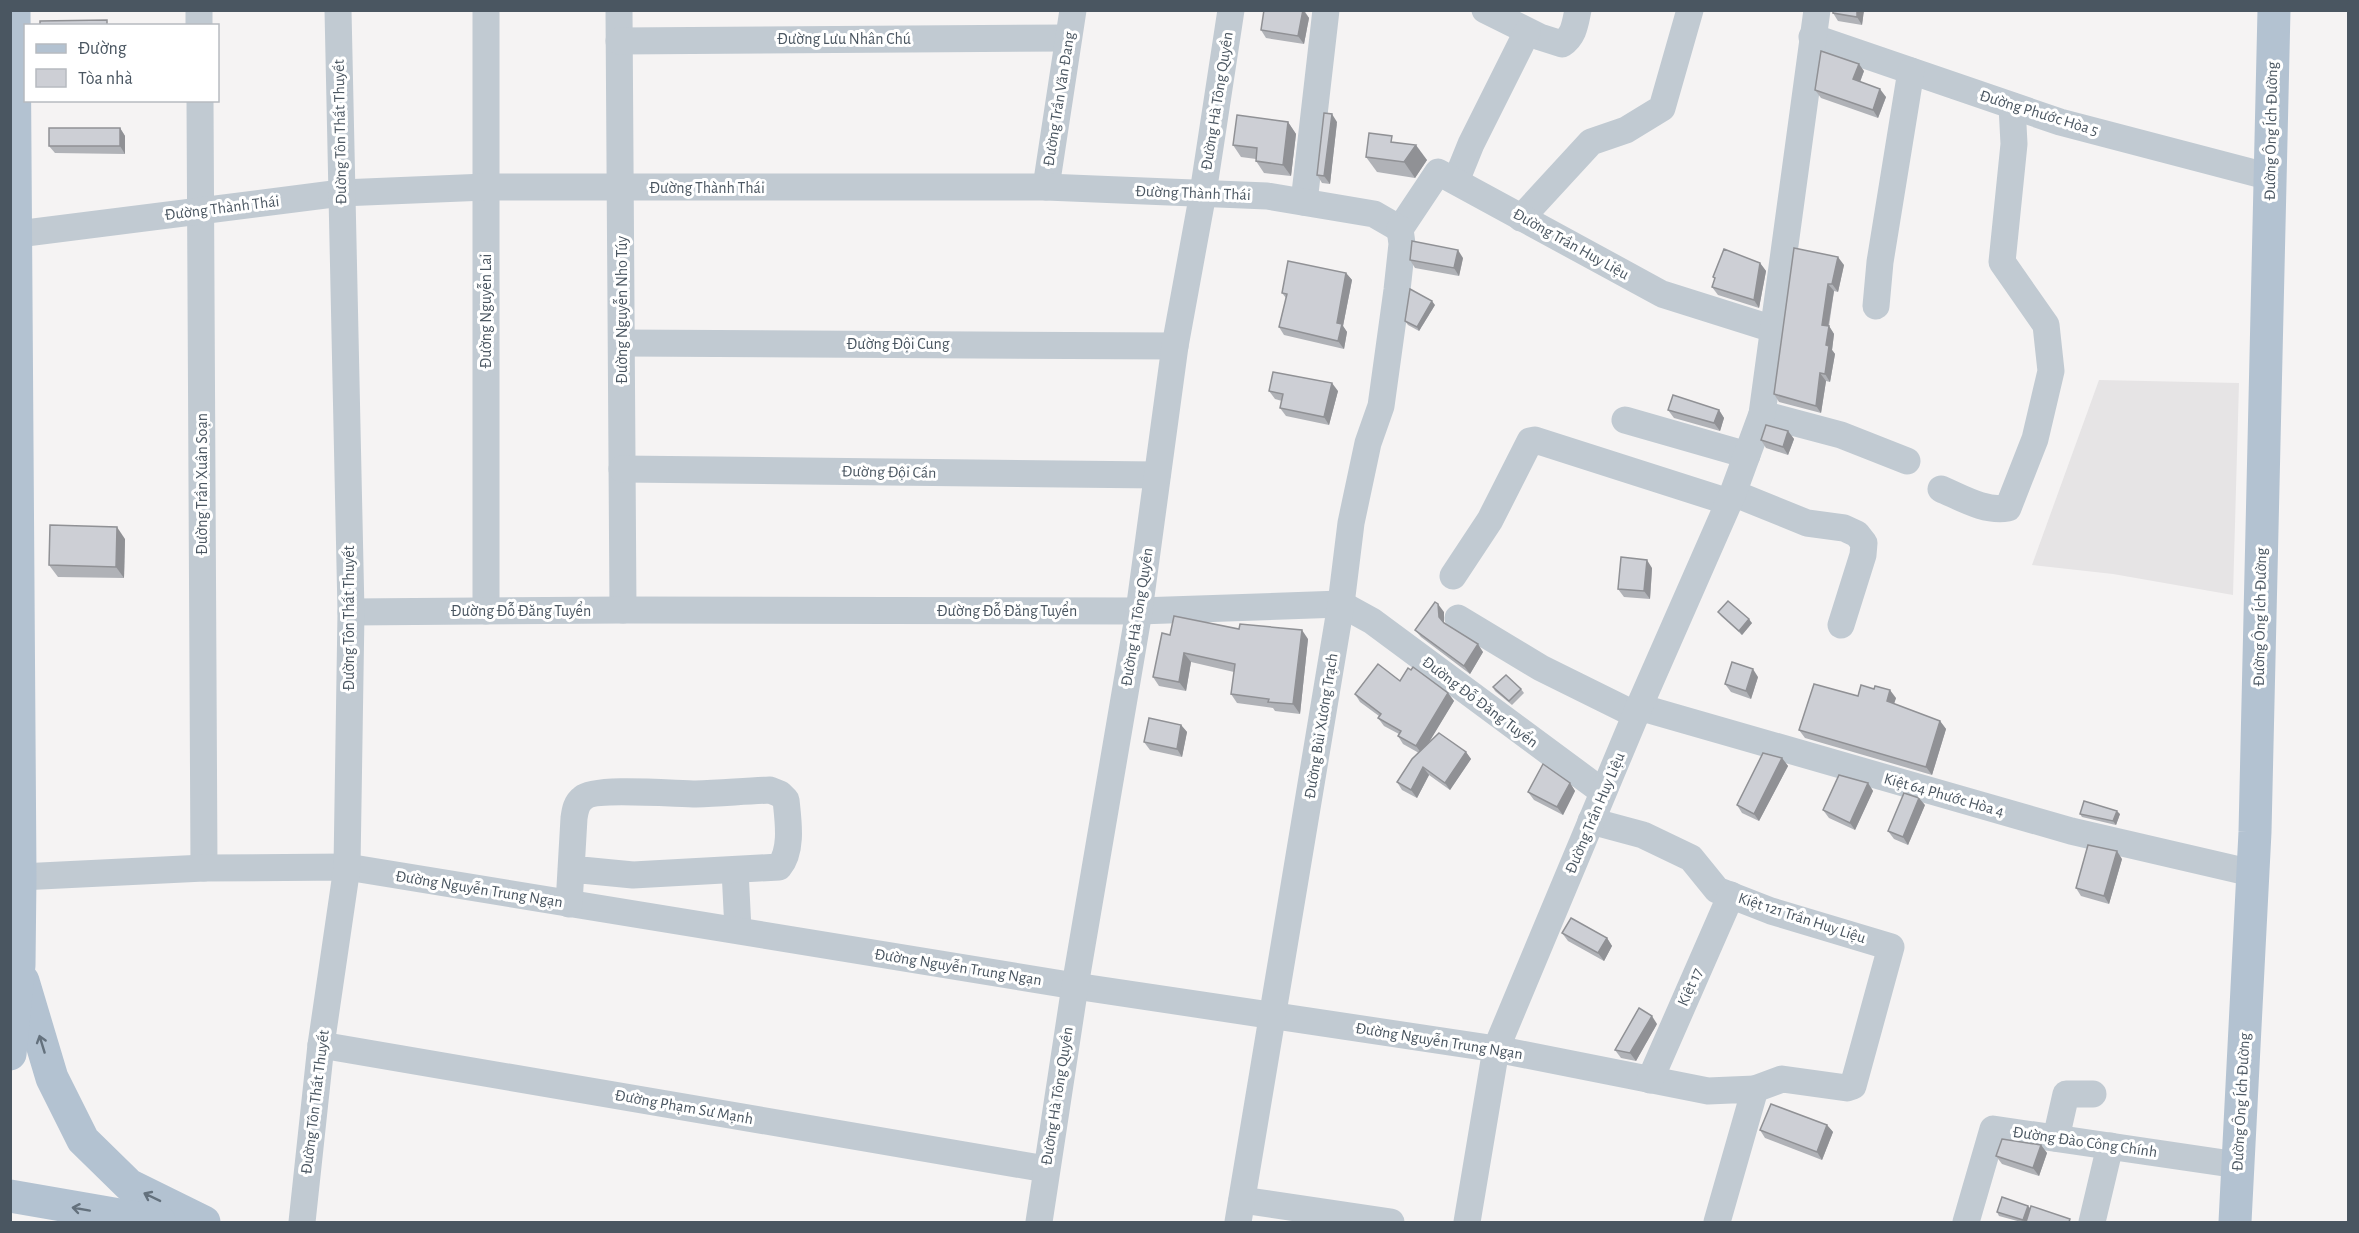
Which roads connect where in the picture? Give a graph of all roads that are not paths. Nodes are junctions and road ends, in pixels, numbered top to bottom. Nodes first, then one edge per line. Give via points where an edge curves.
1 (14, 10) edge
2 (338, 10) edge
3 (486, 10) edge
4 (618, 10) edge
5 (1073, 10) edge
6 (1231, 10) edge
7 (1326, 10) edge
8 (1485, 10) edge
9 (1578, 10) edge
10 (1690, 10) edge
11 (1817, 10) edge
12 (2274, 10) edge
13 (1527, 32) junction
14 (1812, 37) junction
15 (1068, 38) junction
16 (619, 41) junction
17 (1911, 71) junction
18 (200, 102) edge
19 (2012, 106) junction
20 (2270, 177) junction
21 (1456, 181) junction
22 (486, 187) junction
23 (1046, 187) junction
24 (622, 188) junction
25 (341, 193) junction
26 (1203, 193) junction
27 (1304, 202) junction
28 (202, 211) junction
29 (1521, 218) junction
30 (1400, 230) junction
31 (12, 235) edge
32 (1876, 306) dead end
33 (1773, 329) junction
34 (622, 343) junction
35 (1175, 346) junction
36 (1762, 414) junction
37 (1625, 420) dead end
38 (1747, 455) junction
39 (1907, 461) dead end
40 (622, 468) junction
41 (1157, 475) junction
42 (1941, 489) dead end
43 (1731, 498) junction
44 (1453, 576) dead end
45 (1341, 604) junction
46 (623, 610) junction
47 (486, 611) junction
48 (1139, 611) junction
49 (351, 612) junction
50 (1458, 618) dead end
51 (1841, 625) dead end
52 (1637, 711) junction
53 (1603, 792) junction
54 (1591, 821) junction
55 (347, 867) junction
56 (204, 868) junction
57 (571, 869) junction
58 (735, 870) junction
59 (2252, 873) junction
60 (20, 877) junction
61 (1731, 895) junction
62 (569, 904) junction
63 (738, 930) junction
64 (1891, 947) joint
65 (19, 965) junction
66 (1074, 986) junction
67 (1274, 1016) junction
68 (321, 1044) junction
69 (1496, 1049) junction
70 (10, 1054) edge
71 (1650, 1080) junction
72 (1755, 1089) junction
73 (2093, 1094) dead end
74 (2056, 1138) junction
75 (2110, 1146) junction
76 (2238, 1165) junction
77 (1046, 1169) junction
78 (10, 1196) edge
79 (1240, 1211) edge
80 (160, 1222) edge
81 (204, 1222) edge
82 (302, 1222) edge
83 (1039, 1222) edge
84 (1391, 1222) edge
85 (1467, 1222) edge
86 (1717, 1222) edge
87 (1966, 1222) edge
88 (2092, 1222) edge
89 (2235, 1222) edge

1 - 31 main road
2 - 25 street, Đường Tôn Thất Thuyết
3 - 22 street, Đường Nguyễn Lai
4 - 16 street, Đường Nguyễn Nho Túy
5 - 15 street, Đường Trần Văn Đang
6 - 26 street, Đường Hà Tông Quyền
7 - 27 street
8 - 13 street
9 - 13 street via 1574,30 1562,44
10 - 29 street via 1662,108 1626,130 1591,142
11 - 14 street, Đường Trần Huy Liệu
12 - 20 main road, Đường Ông Ích Đường
13 - 21 street
14 - 17 street, Đường Phước Hòa 5
14 - 33 street, Đường Trần Huy Liệu
15 - 16 street, Đường Lưu Nhân Chú
15 - 23 street, Đường Trần Văn Đang
16 - 24 street, Đường Nguyễn Nho Túy
17 - 19 street, Đường Phước Hòa 5
17 - 32 street
18 - 28 street, Đường Trần Xuân Soạn
19 - 20 street, Đường Phước Hòa 5
19 - 42 street via 2014,144 2002,262 2046,325 2051,371 2034,439 2008,508 1997,510 1977,505
20 - 59 main road, Đường Ông Ích Đường
21 - 29 street, Đường Trần Huy Liệu
21 - 30 street, Đường Trần Huy Liệu via 1438,172
22 - 24 street, Đường Thành Thái
22 - 25 street, Đường Thành Thái
22 - 47 street, Đường Nguyễn Lai
23 - 24 street, Đường Thành Thái
23 - 26 street, Đường Thành Thái
24 - 34 street, Đường Nguyễn Nho Túy
25 - 28 street, Đường Thành Thái
25 - 49 street, Đường Tôn Thất Thuyết
26 - 27 street, Đường Thành Thái
26 - 35 street, Đường Hà Tông Quyền
27 - 30 street, Đường Thành Thái via 1374,214
28 - 31 street, Đường Thành Thái
28 - 56 street, Đường Trần Xuân Soạn
29 - 33 street, Đường Trần Huy Liệu via 1662,294
30 - 45 street, Đường Bùi Xương Trạch via 1402,244 1381,406 1368,442 1351,523
31 - 60 main road
33 - 36 street, Đường Trần Huy Liệu
34 - 35 street, Đường Đội Cung
34 - 40 street, Đường Nguyễn Nho Túy
35 - 41 street, Đường Hà Tông Quyền
36 - 38 street, Đường Trần Huy Liệu
36 - 39 street via 1841,435
37 - 38 street
38 - 43 street, Đường Trần Huy Liệu
40 - 41 street, Đường Đội Cấn
40 - 46 street, Đường Nguyễn Nho Túy
41 - 48 street, Đường Hà Tông Quyền
43 - 44 street via 1530,441 1490,520
43 - 51 street via 1807,523 1844,528 1857,534 1864,543
43 - 52 street, Đường Trần Huy Liệu
45 - 48 street, Đường Đỗ Đăng Tuyển
45 - 53 street, Đường Đỗ Đăng Tuyển via 1372,621
45 - 67 street, Đường Bùi Xương Trạch
46 - 47 street, Đường Đỗ Đăng Tuyển
46 - 48 street, Đường Đỗ Đăng Tuyển
47 - 49 street, Đường Đỗ Đăng Tuyển
48 - 66 street, Đường Hà Tông Quyền
49 - 55 street, Đường Tôn Thất Thuyết
50 - 52 street, Kiệt 64 Phước Hòa 4 via 1541,668
52 - 53 street, Đường Trần Huy Liệu
52 - 59 street, Kiệt 64 Phước Hòa 4 via 2071,831
53 - 54 street, Đường Trần Huy Liệu
54 - 61 street, Kiệt 121 Trần Huy Liệu via 1643,835 1691,858 1717,890
54 - 69 street, Đường Trần Huy Liệu
55 - 56 street, Đường Nguyễn Trung Ngạn
55 - 62 street, Đường Nguyễn Trung Ngạn
55 - 68 street, Đường Tôn Thất Thuyết
56 - 60 street, Đường Nguyễn Trung Ngạn
57 - 58 street via 633,875
57 - 58 street via 576,807 591,794 770,790 780,794 786,800 787,812 784,861 772,869
57 - 62 street
58 - 63 street
59 - 76 main road, Đường Ông Ích Đường
60 - 65 main road
61 - 64 street, Kiệt 121 Trần Huy Liệu
61 - 71 street, Kiệt 17
62 - 63 street, Đường Nguyễn Trung Ngạn
63 - 66 street, Đường Nguyễn Trung Ngạn
64 - 72 street, Đường Nguyễn Trung Ngạn via 1853,1086 1782,1079
65 - 70 main road
81 -> 65 main road via 129,1185 83,1140 52,1078
66 - 67 street, Đường Nguyễn Trung Ngạn
66 - 77 street, Đường Hà Tông Quyền
67 - 69 street, Đường Nguyễn Trung Ngạn
67 - 79 street, Đường Bùi Xương Trạch
68 - 77 street, Đường Phạm Sư Mạnh
68 - 82 street, Đường Tôn Thất Thuyết
69 - 71 street, Đường Nguyễn Trung Ngạn
69 - 85 street, Đường Trần Huy Liệu
71 - 72 street, Đường Nguyễn Trung Ngạn via 1708,1091
72 - 86 street
73 - 74 street via 2066,1094
74 - 75 street, Đường Đào Công Chính
74 - 87 street, Đường Đào Công Chính via 1993,1129
75 - 76 street, Đường Đào Công Chính
75 - 88 street
76 - 89 main road, Đường Ông Ích Đường
77 - 83 street, Đường Hà Tông Quyền
80 -> 78 main road
79 - 84 street

